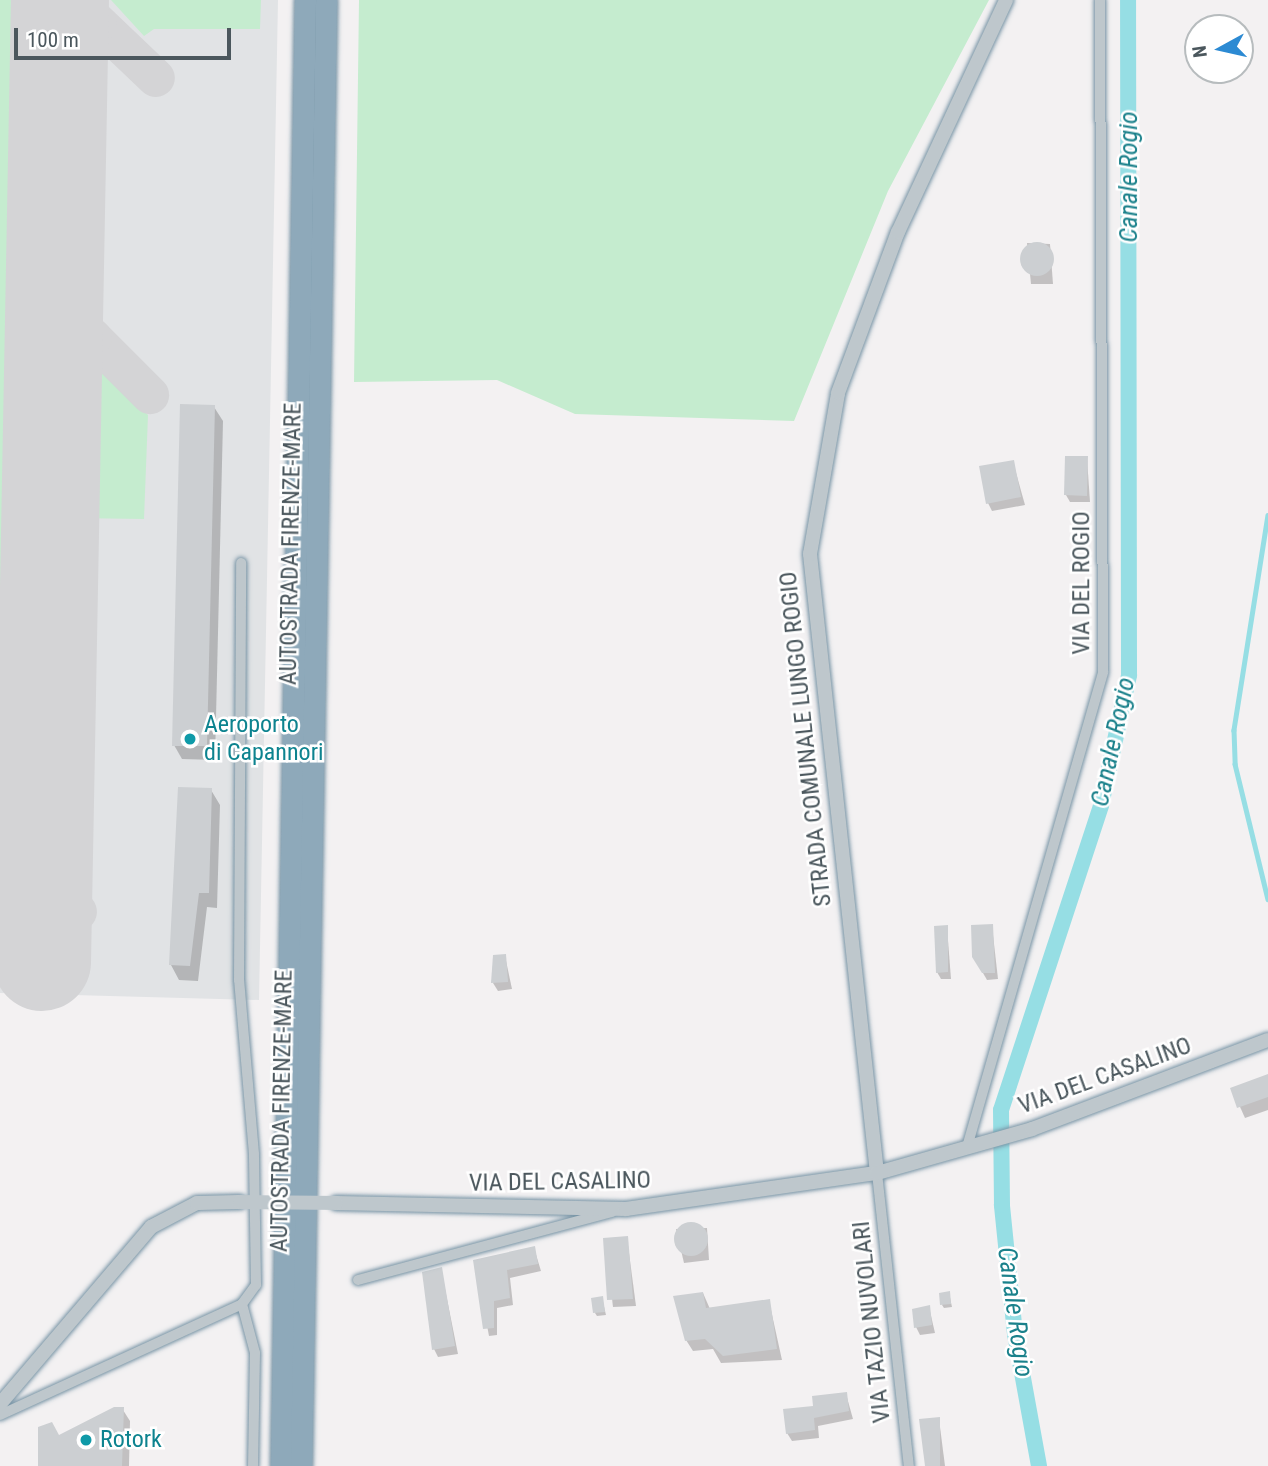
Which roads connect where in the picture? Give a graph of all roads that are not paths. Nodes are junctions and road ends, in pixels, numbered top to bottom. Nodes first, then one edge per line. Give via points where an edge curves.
1 (305, 0) edge
2 (326, 0) edge
3 (1006, 0) edge
4 (1100, 0) edge
5 (241, 563) dead end
6 (1268, 1040) edge
7 (967, 1147) junction
8 (877, 1173) junction
9 (626, 1209) junction
10 (358, 1280) dead end
11 (242, 1304) junction
12 (0, 1404) edge
13 (0, 1415) edge
14 (253, 1466) edge
15 (281, 1466) edge
16 (301, 1466) edge
17 (909, 1466) edge

1 - 15 highway, AUTOSTRADA FIRENZE-MARE
2 - 16 highway, AUTOSTRADA FIRENZE-MARE
3 - 8 street, STRADA COMUNALE LUNGO ROGIO via 898,232 838,393 810,554
4 - 7 street, VIA DEL ROGIO via 1103,672
5 - 11 street via 239,980 258,1236 256,1286
6 - 7 street, VIA DEL CASALINO via 1012,1135
7 - 8 street, VIA DEL CASALINO
8 - 9 street, VIA DEL CASALINO
8 - 17 street, VIA TAZIO NUVOLARI
9 - 10 street
9 - 12 street, VIA DEL CASALINO, bridge via 197,1203 151,1227
11 - 13 street
11 - 14 street via 255,1353

